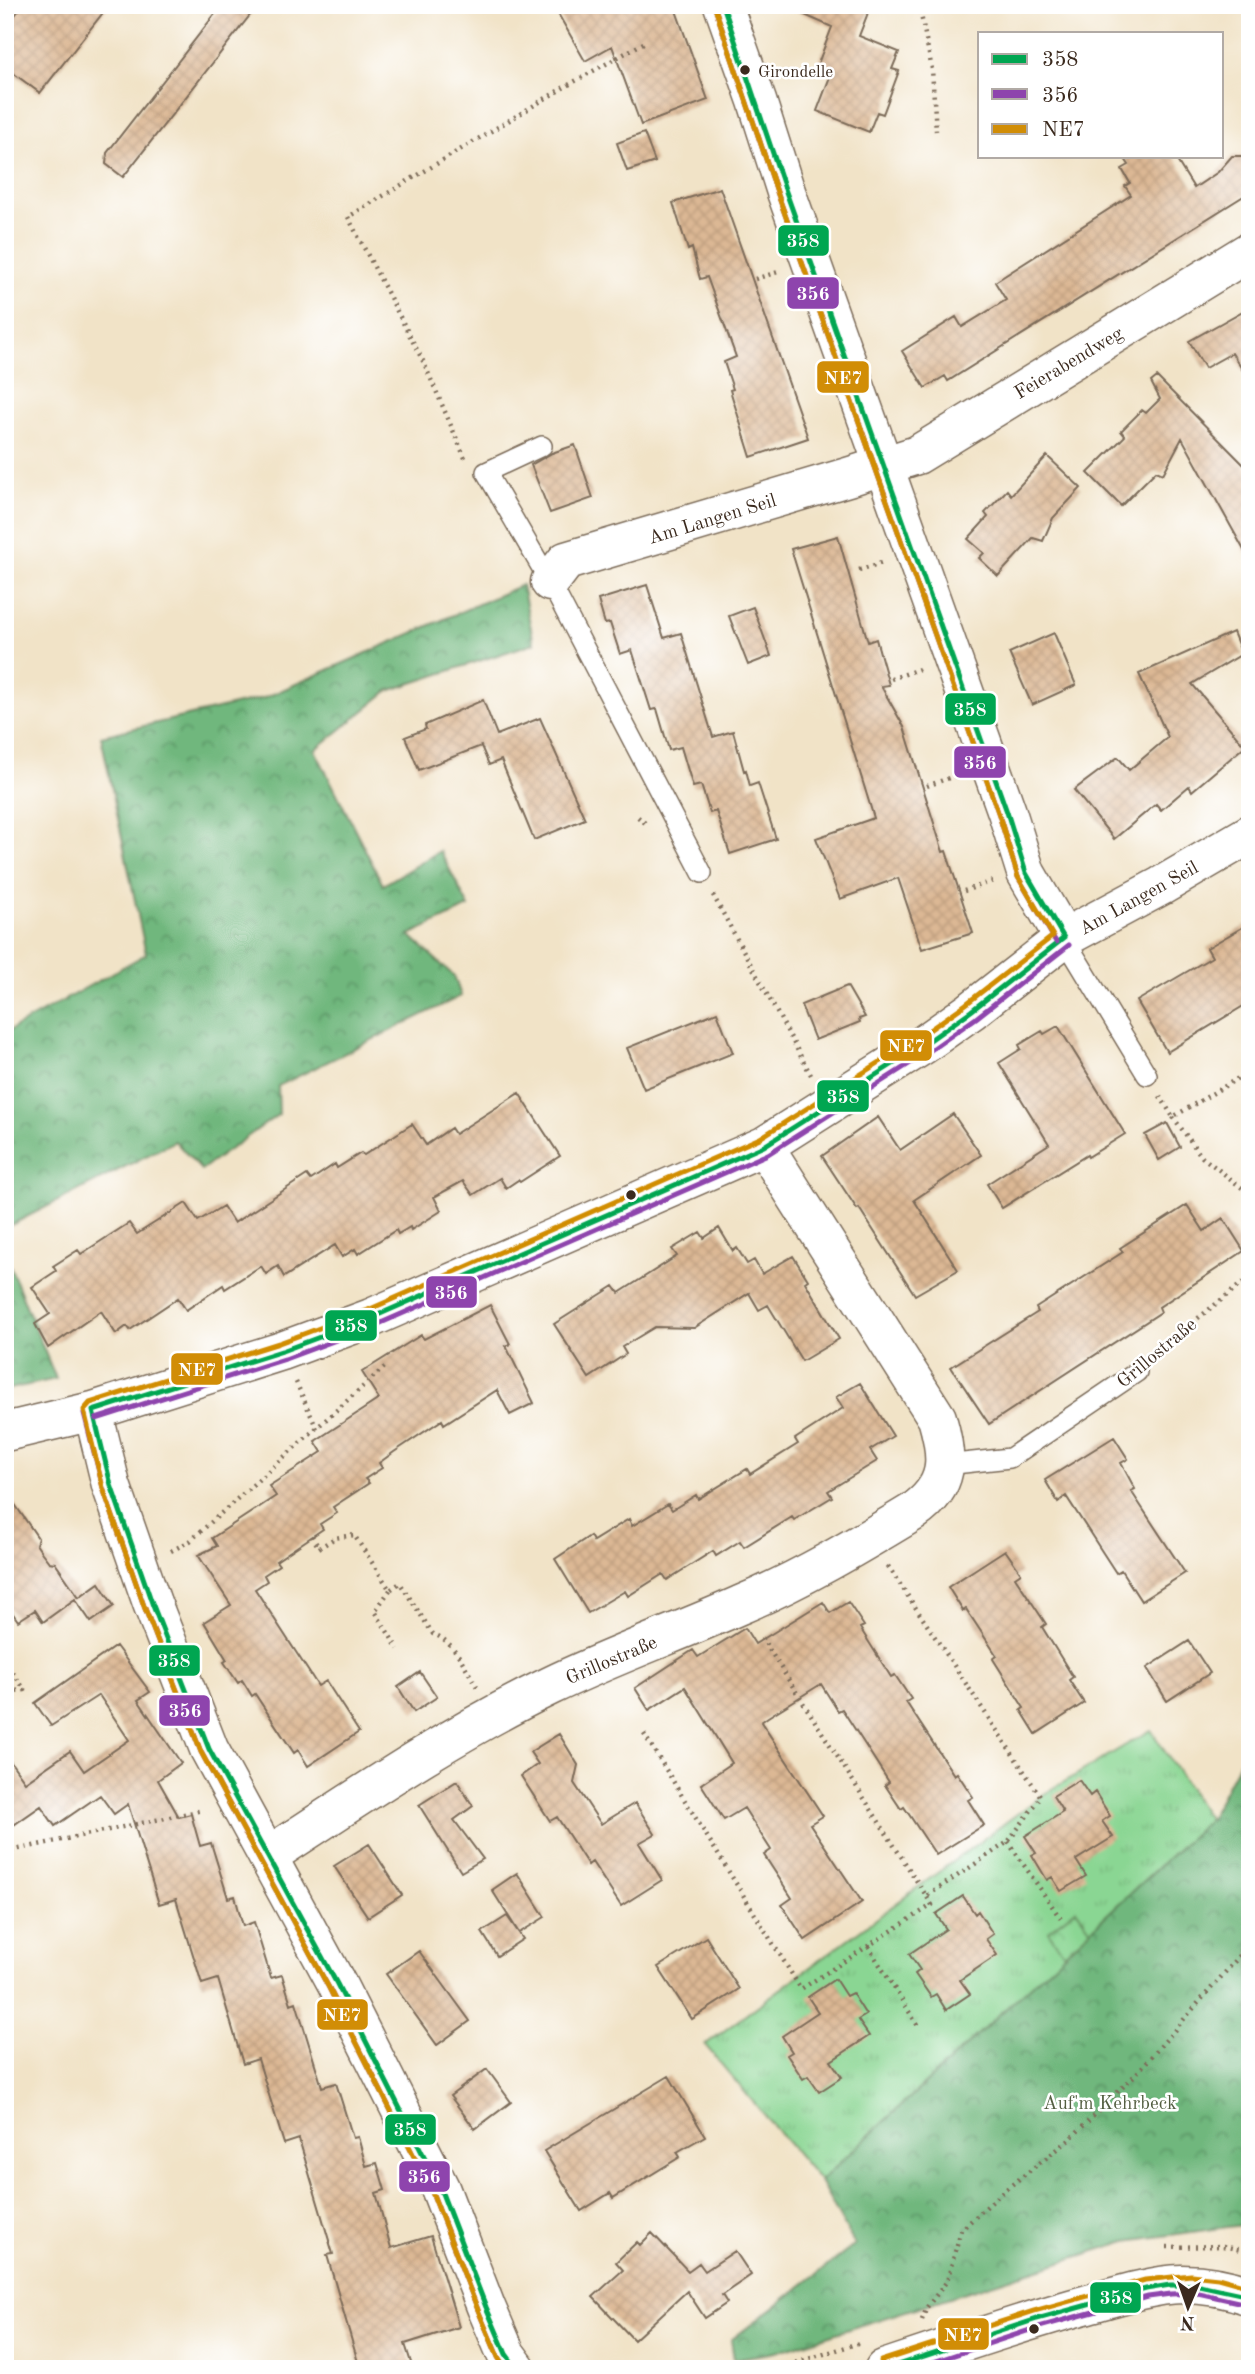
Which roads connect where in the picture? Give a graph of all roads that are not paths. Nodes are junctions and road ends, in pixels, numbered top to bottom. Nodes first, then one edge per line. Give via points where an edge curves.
1 (723, 5) edge
2 (1250, 251) edge
3 (542, 446) dead end
4 (883, 466) junction
5 (550, 582) junction
6 (1250, 834) edge
7 (702, 873) road end
8 (1063, 938) junction
9 (1147, 1075) road end
10 (764, 1146) junction
11 (1137, 1373) road end
12 (93, 1411) junction
13 (5, 1432) edge
14 (945, 1465) junction
15 (268, 1856) junction
16 (1250, 2296) edge
17 (517, 2369) edge
18 (884, 2369) edge

1 - 4 street, Am Langen Seil
2 - 4 street, Feierabendweg via 917,455
3 - 5 lane via 486,472
4 - 5 street, Am Langen Seil via 566,561
4 - 8 street, Am Langen Seil via 1026,873
5 - 7 lane
6 - 8 street, Am Langen Seil
8 - 9 lane
8 - 10 street via 971,1011
10 - 12 street via 371,1318
10 - 14 street via 937,1418
11 - 14 lane, Grillostraße via 1010,1458
12 - 13 street
12 - 15 street via 111,1485 186,1693 209,1749
14 - 15 street, Grillostraße via 940,1486 928,1501 870,1538 742,1605 597,1664 494,1714
15 - 17 street via 440,2188 486,2307
16 - 18 street via 1218,2287 1179,2284 1119,2295

